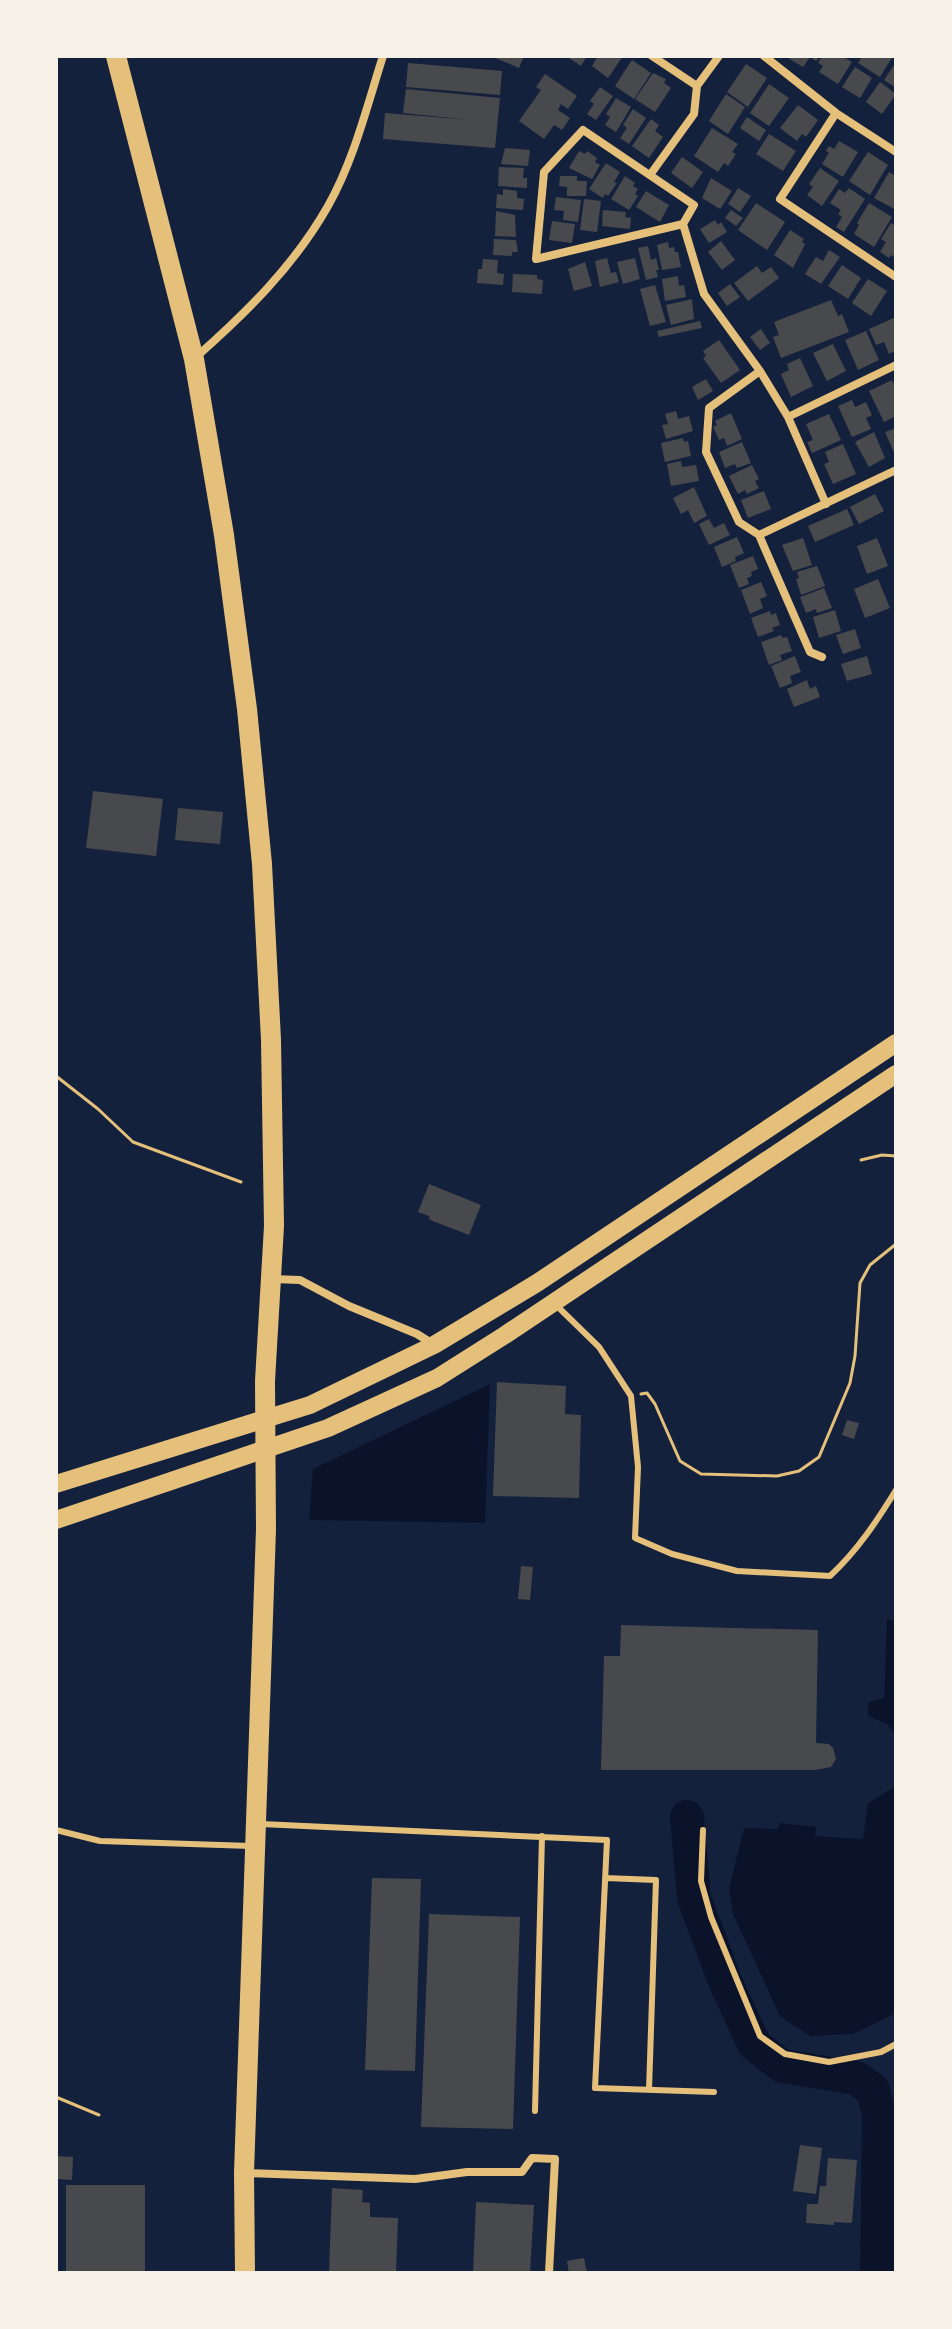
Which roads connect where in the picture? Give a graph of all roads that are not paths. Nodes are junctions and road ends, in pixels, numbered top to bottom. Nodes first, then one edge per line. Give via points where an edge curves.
1 (116, 56) edge
2 (383, 56) edge
3 (652, 56) edge
4 (719, 56) edge
5 (764, 56) edge
6 (697, 86) junction
7 (836, 113) junction
8 (896, 152) edge
9 (650, 175) junction
10 (683, 224) junction
11 (896, 277) edge
12 (194, 359) junction
13 (896, 365) edge
14 (760, 371) junction
15 (788, 417) junction
16 (896, 470) edge
17 (826, 504) junction
18 (759, 535) junction
19 (822, 657) dead end
20 (896, 1043) edge
21 (896, 1074) edge
22 (273, 1279) junction
23 (554, 1303) junction
24 (434, 1345) junction
25 (266, 1419) junction
26 (266, 1451) junction
27 (56, 1484) edge
28 (896, 1490) edge
29 (56, 1520) edge
30 (257, 1823) junction
31 (56, 1830) edge
32 (703, 1830) dead end
33 (542, 1836) junction
34 (257, 1846) junction
35 (605, 1878) junction
36 (896, 2044) edge
37 (649, 2090) junction
38 (714, 2092) dead end
39 (535, 2111) dead end
40 (244, 2173) junction
41 (245, 2273) edge
42 (549, 2273) edge

1 - 12 highway
2 - 12 street via 351,153 309,237 249,311
3 - 6 street
4 - 6 street
5 - 7 street
6 - 9 street via 694,114
7 - 8 street
7 - 11 street via 780,199
9 - 10 street via 694,205
9 - 10 street via 583,130 544,172 536,259
10 - 14 street via 704,294
12 - 22 highway via 237,630 262,864 272,1071
13 - 15 street
14 - 15 street
14 - 18 street via 709,408 706,452 739,522
15 - 17 street
16 - 17 street
17 - 18 street
18 - 19 street via 810,652
20 - 24 main road via 537,1283
21 - 23 main road
22 - 24 street via 300,1280
22 - 25 highway
23 - 26 main road via 423,1384
23 - 28 lane via 599,1347 631,1396 638,1467 635,1538 737,1571 830,1576 874,1526
24 - 25 main road via 310,1405
25 - 26 highway
25 - 27 main road
26 - 29 main road
26 - 30 highway
30 - 33 lane
30 - 34 highway
31 - 34 lane via 100,1841
32 - 36 lane via 701,1881 760,2036 785,2054 829,2062
33 - 35 lane via 607,1840
33 - 39 lane
34 - 40 highway
35 - 37 lane via 656,1880
35 - 37 lane via 595,2088
37 - 38 lane
40 - 41 highway
40 - 42 street via 415,2179 522,2172 532,2158 555,2159

